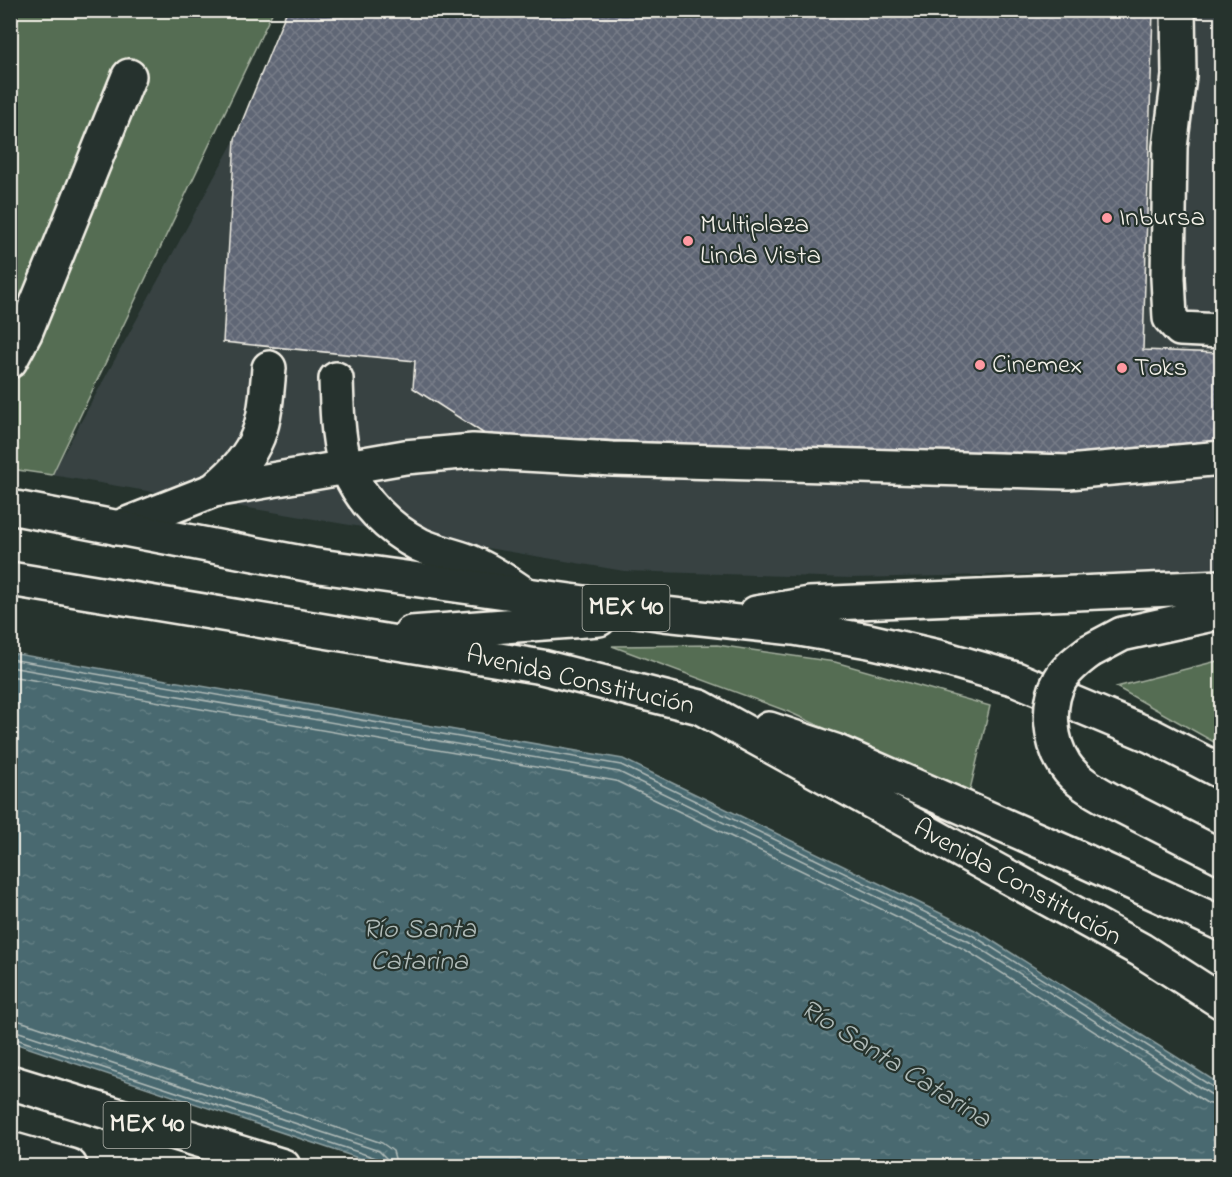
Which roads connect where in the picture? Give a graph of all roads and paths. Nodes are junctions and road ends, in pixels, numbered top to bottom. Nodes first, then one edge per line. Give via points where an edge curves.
1 (1178, 10) edge
2 (129, 76) dead end
3 (1221, 331) edge
4 (10, 362) edge
5 (269, 368) dead end
6 (336, 379) dead end
7 (1221, 458) edge
8 (347, 468) junction
9 (214, 490) junction
10 (10, 507) edge
11 (117, 528) junction
12 (10, 579) edge
13 (1221, 587) edge
14 (524, 594) junction
15 (1221, 612) edge
16 (664, 614) junction
17 (718, 620) junction
18 (359, 636) junction
19 (700, 707) junction
20 (1221, 772) edge
21 (1221, 857) edge
22 (1221, 924) edge
23 (1221, 1002) edge
24 (10, 1082) edge
25 (10, 1149) edge
26 (70, 1167) edge
27 (283, 1167) edge

1 - 3 main road via 1179,76 1170,147 1170,318 1180,329
2 - 4 main road
5 - 9 main road via 265,416 253,449
6 - 8 main road via 337,421
7 - 8 main road via 1068,472 613,459 473,451 405,457
8 - 9 main road
8 - 14 main road via 364,500 390,526 420,545 493,572
9 - 11 main road
10 - 11 main road, MEX 40
11 - 14 main road, MEX 40 via 312,565
12 - 18 main road, Avenida Constitución
13 - 17 main road via 809,604
14 - 16 main road, MEX 40
15 - 21 main road, bridge via 1122,634 1090,651 1060,681 1051,717 1052,734 1065,765 1094,791
16 - 17 main road, MEX 40
16 - 18 main road
17 - 20 main road, MEX 40 via 869,641 1016,679 1152,736
18 - 19 main road, Avenida Constitución via 542,667
19 - 22 main road via 835,751
19 - 23 main road, Avenida Constitución via 1141,950
24 - 27 main road, MEX 40
25 - 26 main road, MEX 40

